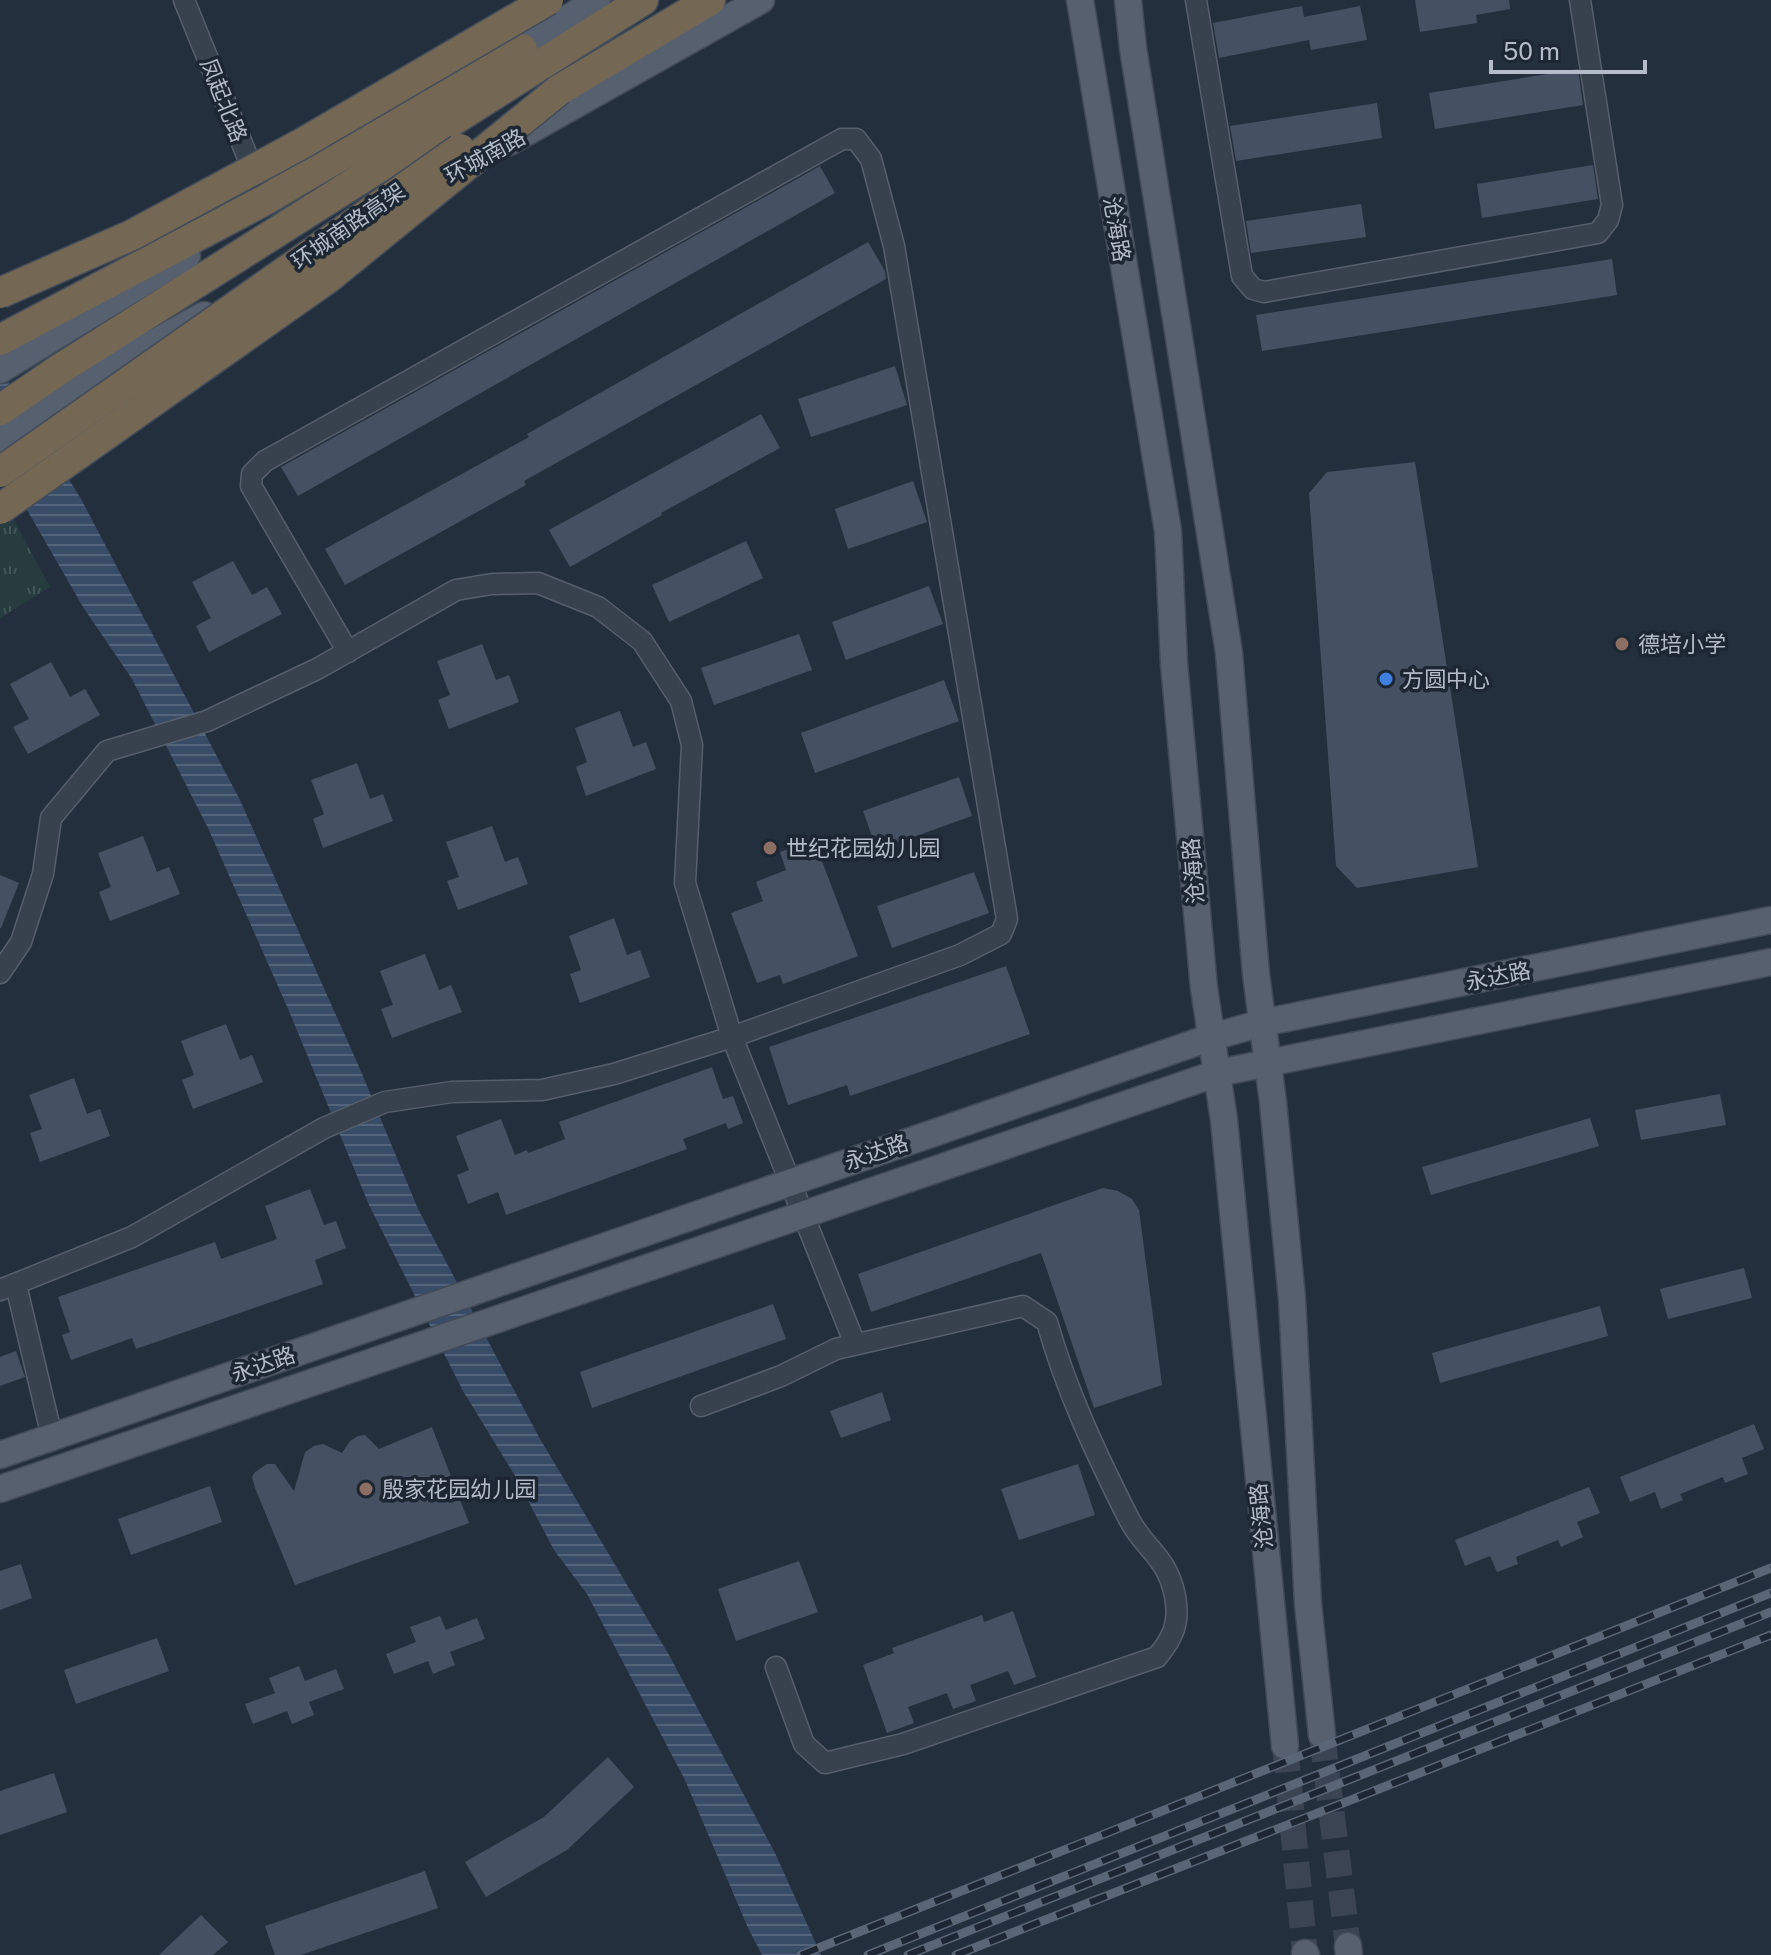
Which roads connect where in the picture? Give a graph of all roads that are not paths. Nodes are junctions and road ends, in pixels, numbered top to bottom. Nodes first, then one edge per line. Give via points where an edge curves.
1 (184, 0) edge
2 (548, 0) edge
3 (597, 0) edge
4 (643, 0) edge
5 (710, 0) edge
6 (761, 0) edge
7 (1080, 0) edge
8 (1128, 0) edge
9 (1196, 0) edge
10 (1580, 0) edge
11 (522, 49) junction
12 (566, 98) junction
13 (265, 200) junction
14 (0, 293) edge
15 (4, 353) edge
16 (0, 410) edge
17 (49, 412) junction
18 (0, 428) edge
19 (0, 451) edge
20 (0, 472) edge
21 (0, 509) edge
22 (348, 652) junction
23 (1771, 920) edge
24 (1771, 962) edge
25 (0, 973) edge
26 (1262, 1023) junction
27 (732, 1037) junction
28 (1212, 1037) junction
29 (1268, 1063) junction
30 (1218, 1073) junction
31 (790, 1182) junction
32 (803, 1214) junction
33 (8, 1287) edge
34 (855, 1344) junction
35 (701, 1406) dead end
36 (52, 1437) junction
37 (0, 1455) edge
38 (0, 1489) edge
39 (776, 1667) dead end
40 (1322, 1735) tunnel mouth
41 (1285, 1746) tunnel mouth

1 - 13 street, 凤起北路
2 - 14 highway, bridge via 145,228
3 - 11 main road
4 - 16 highway, 环城南路高架
5 - 12 highway, 环城南路高架
6 - 12 main road, 环城南路
7 - 28 main road, 沧海路 via 1168,531 1174,664
8 - 26 main road, 沧海路 via 1229,653
9 - 10 street via 1242,276 1253,289 1264,292 1598,233 1612,205
11 - 13 highway
11 - 15 main road
12 - 17 main road, 环城南路
12 - 20 highway, 环城南路高架, bridge via 438,162
12 - 21 highway, bridge via 328,278
13 - 15 highway
17 - 18 main road, 环城南路
17 - 19 main road
22 - 25 street via 207,721 107,751 51,818 43,874 21,942
22 - 27 street via 456,590 492,584 538,583 598,607 642,641 681,701 692,745 685,883
22 - 27 street via 251,486 252,474 265,461 842,139 856,139 871,159 894,246 1007,919 1001,934 960,955
23 - 26 main road, 永达路
24 - 29 main road, 永达路
26 - 28 main road, 永达路
26 - 29 main road, 沧海路
27 - 31 street
27 - 33 street via 542,1090 452,1092 385,1102 324,1128 132,1237
28 - 30 main road, 沧海路
28 - 31 main road, 永达路
29 - 30 main road, 永达路
29 - 40 main road, 沧海路 via 1292,1299 1308,1604
30 - 32 main road, 永达路
30 - 41 main road, 沧海路
31 - 32 street
31 - 36 main road, 永达路
32 - 34 street
32 - 38 main road, 永达路
33 - 36 street
34 - 35 street
34 - 39 street via 1023,1306 1047,1322 1061,1372 1131,1523 1166,1565 1176,1599 1175,1635 1157,1657 903,1744 825,1763 804,1744
36 - 37 main road, 永达路

